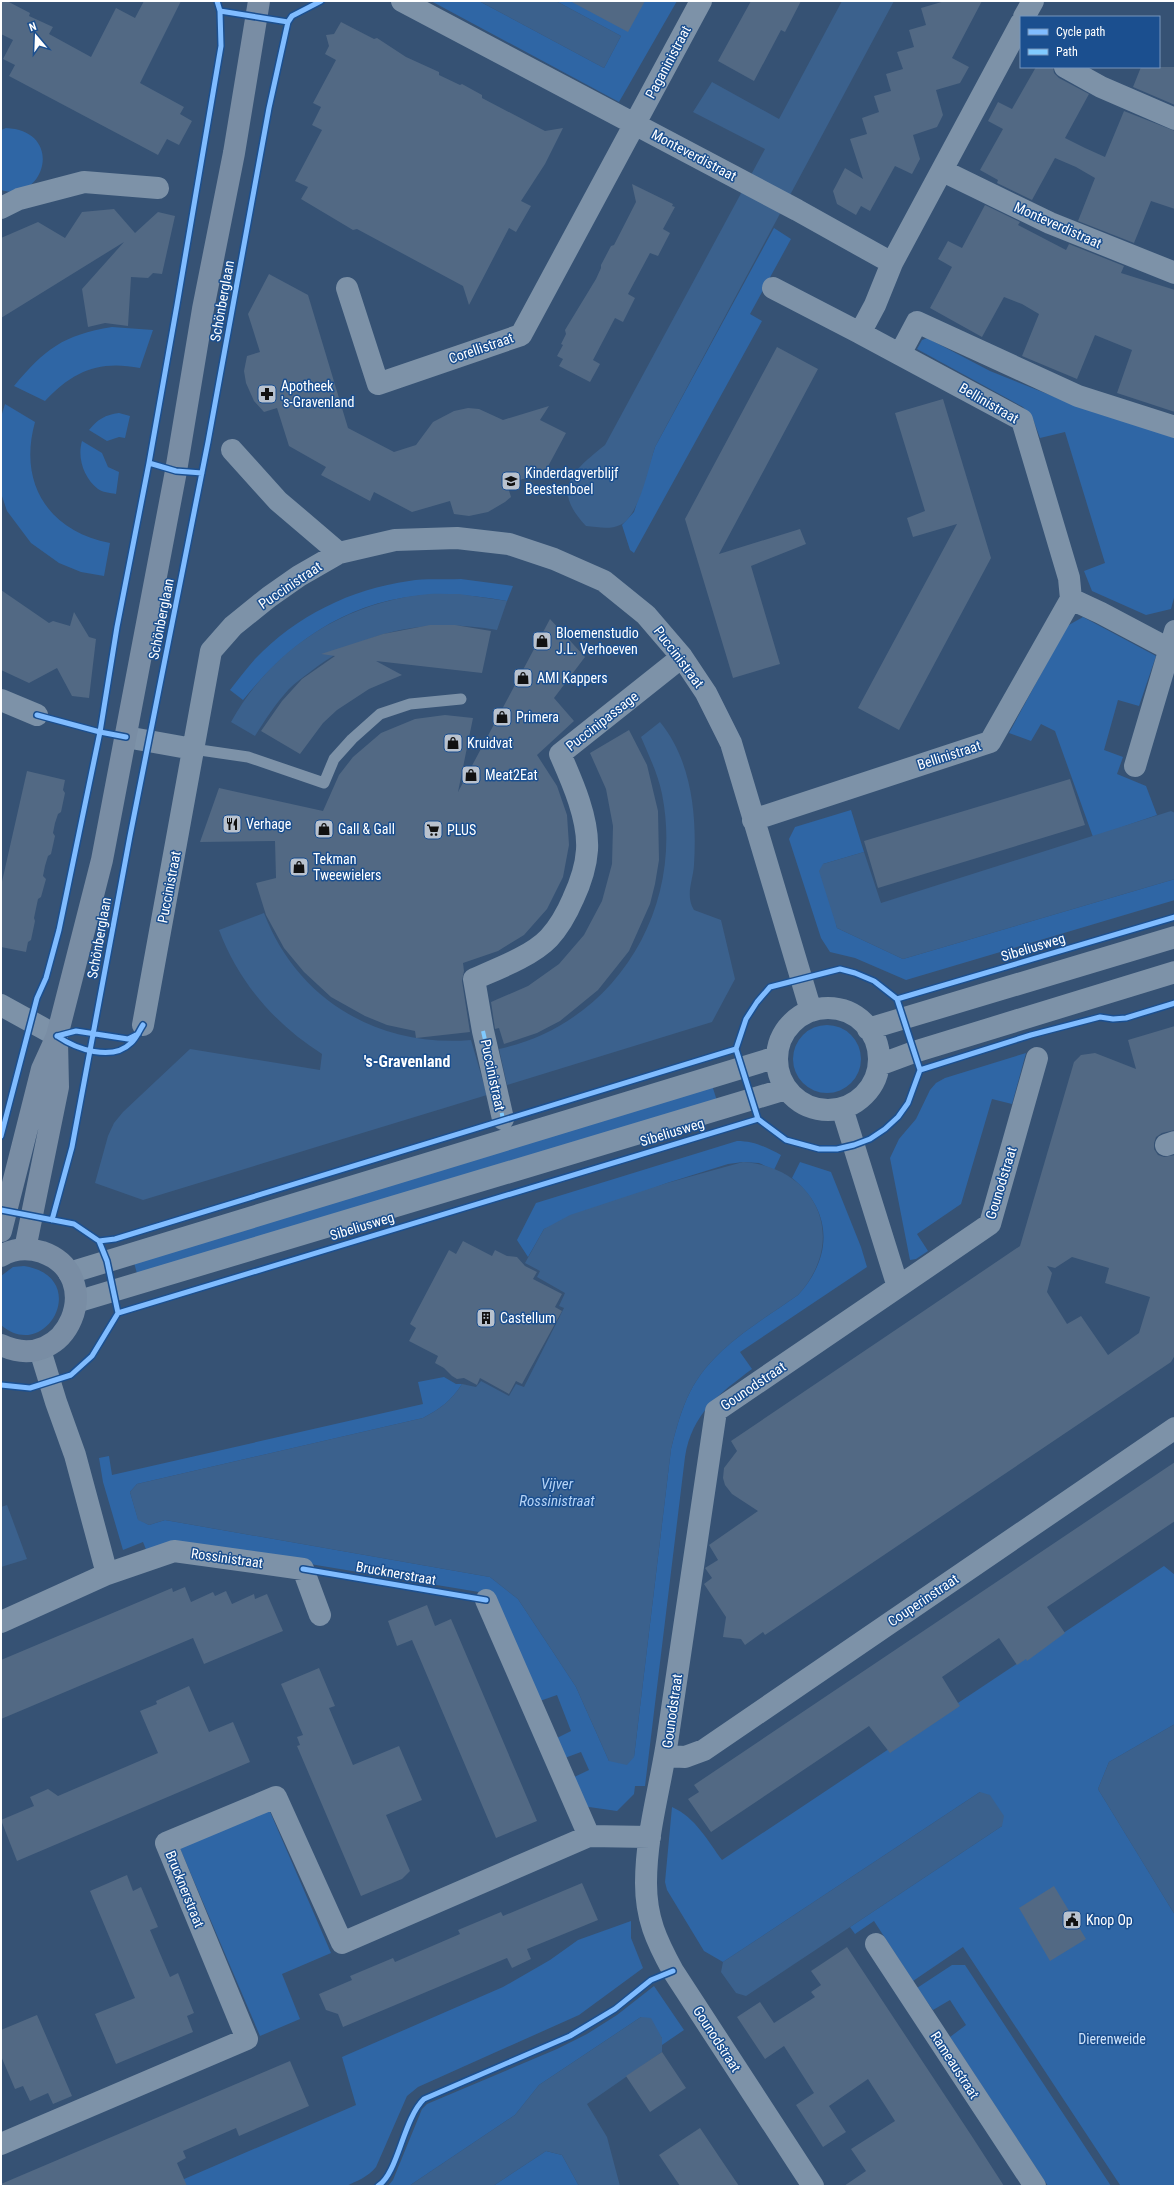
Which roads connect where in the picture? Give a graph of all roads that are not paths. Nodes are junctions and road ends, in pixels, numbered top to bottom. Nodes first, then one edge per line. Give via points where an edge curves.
1 (259, 1) edge
2 (402, 1) edge
3 (701, 1) edge
4 (1033, 1) edge
5 (1025, 16) edge
6 (1018, 35) edge
7 (1067, 68) edge
8 (1175, 119) edge
9 (635, 124) junction
10 (943, 171) junction
11 (158, 188) dead end
12 (1, 208) edge
13 (892, 263) junction
14 (1175, 273) edge
15 (347, 288) dead end
16 (773, 288) dead end
17 (860, 333) junction
18 (900, 354) junction
19 (1175, 427) edge
20 (232, 450) dead end
21 (340, 553) junction
22 (1071, 599) junction
23 (1172, 640) edge
24 (682, 657) junction
25 (461, 699) dead end
26 (1, 700) edge
27 (37, 715) dead end
28 (126, 736) junction
29 (193, 749) junction
30 (1135, 766) dead end
31 (753, 820) junction
32 (1175, 937) edge
33 (1175, 972) edge
34 (1, 1005) edge
35 (811, 1011) junction
36 (143, 1025) dead end
37 (868, 1028) junction
38 (484, 1032) joint
39 (57, 1036) junction
40 (777, 1057) junction
41 (1037, 1058) dead end
42 (878, 1065) junction
43 (786, 1089) junction
44 (842, 1108) junction
45 (502, 1119) dead end
46 (1, 1231) edge
47 (25, 1249) junction
48 (1, 1256) edge
49 (69, 1273) junction
50 (898, 1288) junction
51 (76, 1302) junction
52 (1, 1345) edge
53 (40, 1350) junction
54 (1175, 1428) edge
55 (107, 1574) junction
56 (486, 1600) dead end
57 (320, 1615) dead end
58 (1, 1622) edge
59 (665, 1756) junction
60 (589, 1836) junction
61 (650, 1837) junction
62 (876, 1944) dead end
63 (1, 2144) edge
64 (813, 2186) edge
65 (1035, 2186) edge

1 - 28 street, Schönberglaan via 234,153 203,308 176,471
2 - 9 street, Monteverdistraat
3 - 9 street, Paganinistraat
4 - 5 street
6 - 10 street
7 - 8 street
9 - 13 street, Monteverdistraat
9 - 15 street, Corellistraat via 521,335 378,384
10 - 13 street
10 - 14 street, Monteverdistraat via 1050,223
11 - 12 street via 84,182 19,199
13 - 17 street via 875,305
16 - 17 street, Bellinistraat
17 - 18 street, Bellinistraat
18 - 19 street via 917,322 1078,396
18 - 22 street, Bellinistraat via 1022,420 1069,578
20 - 21 street, Puccinistraat via 278,501
21 - 24 street, Puccinistraat via 394,540 457,538 509,544 554,559 604,581 646,615
21 - 29 street, Puccinistraat via 269,597 233,626 211,651
22 - 23 street
22 - 31 street, Bellinistraat via 990,742
23 - 30 street
24 - 31 street, Puccinistraat via 706,693 731,743
24 - 38 street, Puccinipassage via 560,754 575,788 583,819 587,849 580,884 566,913 548,938 514,962 474,979
25 - 29 lane via 410,704 380,714 334,759 324,783 248,757
26 - 27 street
28 - 29 street
28 - 39 street, Schönberglaan via 102,860
29 - 36 street, Puccinistraat
31 - 35 street, Puccinistraat
32 - 37 street
33 - 42 street
34 - 39 street
35 - 37 street via 827,1008 843,1011 857,1018
35 - 40 street via 787,1028 780,1042
37 - 42 street via 877,1046
38 - 45 street, Puccinistraat
39 - 46 street, Schönberglaan via 42,1069
39 - 47 street, Schönberglaan via 58,1086
40 - 43 street via 777,1070
40 - 49 street
41 - 50 street, Gounodstraat via 990,1224
42 - 44 street via 873,1084 865,1094
43 - 44 street via 797,1100 811,1108
43 - 51 street, Sibeliusweg
44 - 50 street
47 - 48 street
47 - 49 street via 48,1254
49 - 51 street via 76,1291
50 - 59 street, Gounodstraat via 716,1411
51 - 53 street via 71,1323 62,1336
52 - 53 street via 14,1350
53 - 55 street via 75,1455
54 - 59 street, Couperinstraat via 704,1750 685,1757
55 - 57 street, Rossinistraat via 174,1551 302,1569
55 - 58 street, Rossinistraat
56 - 60 street
59 - 61 street, Gounodstraat
60 - 61 street, Brucknerstraat
60 - 63 street, Brucknerstraat via 342,1943 276,1797 166,1843 247,2040
61 - 64 street, Gounodstraat via 646,1883 649,1915 657,1942 673,1971
62 - 65 street, Rameaustraat

